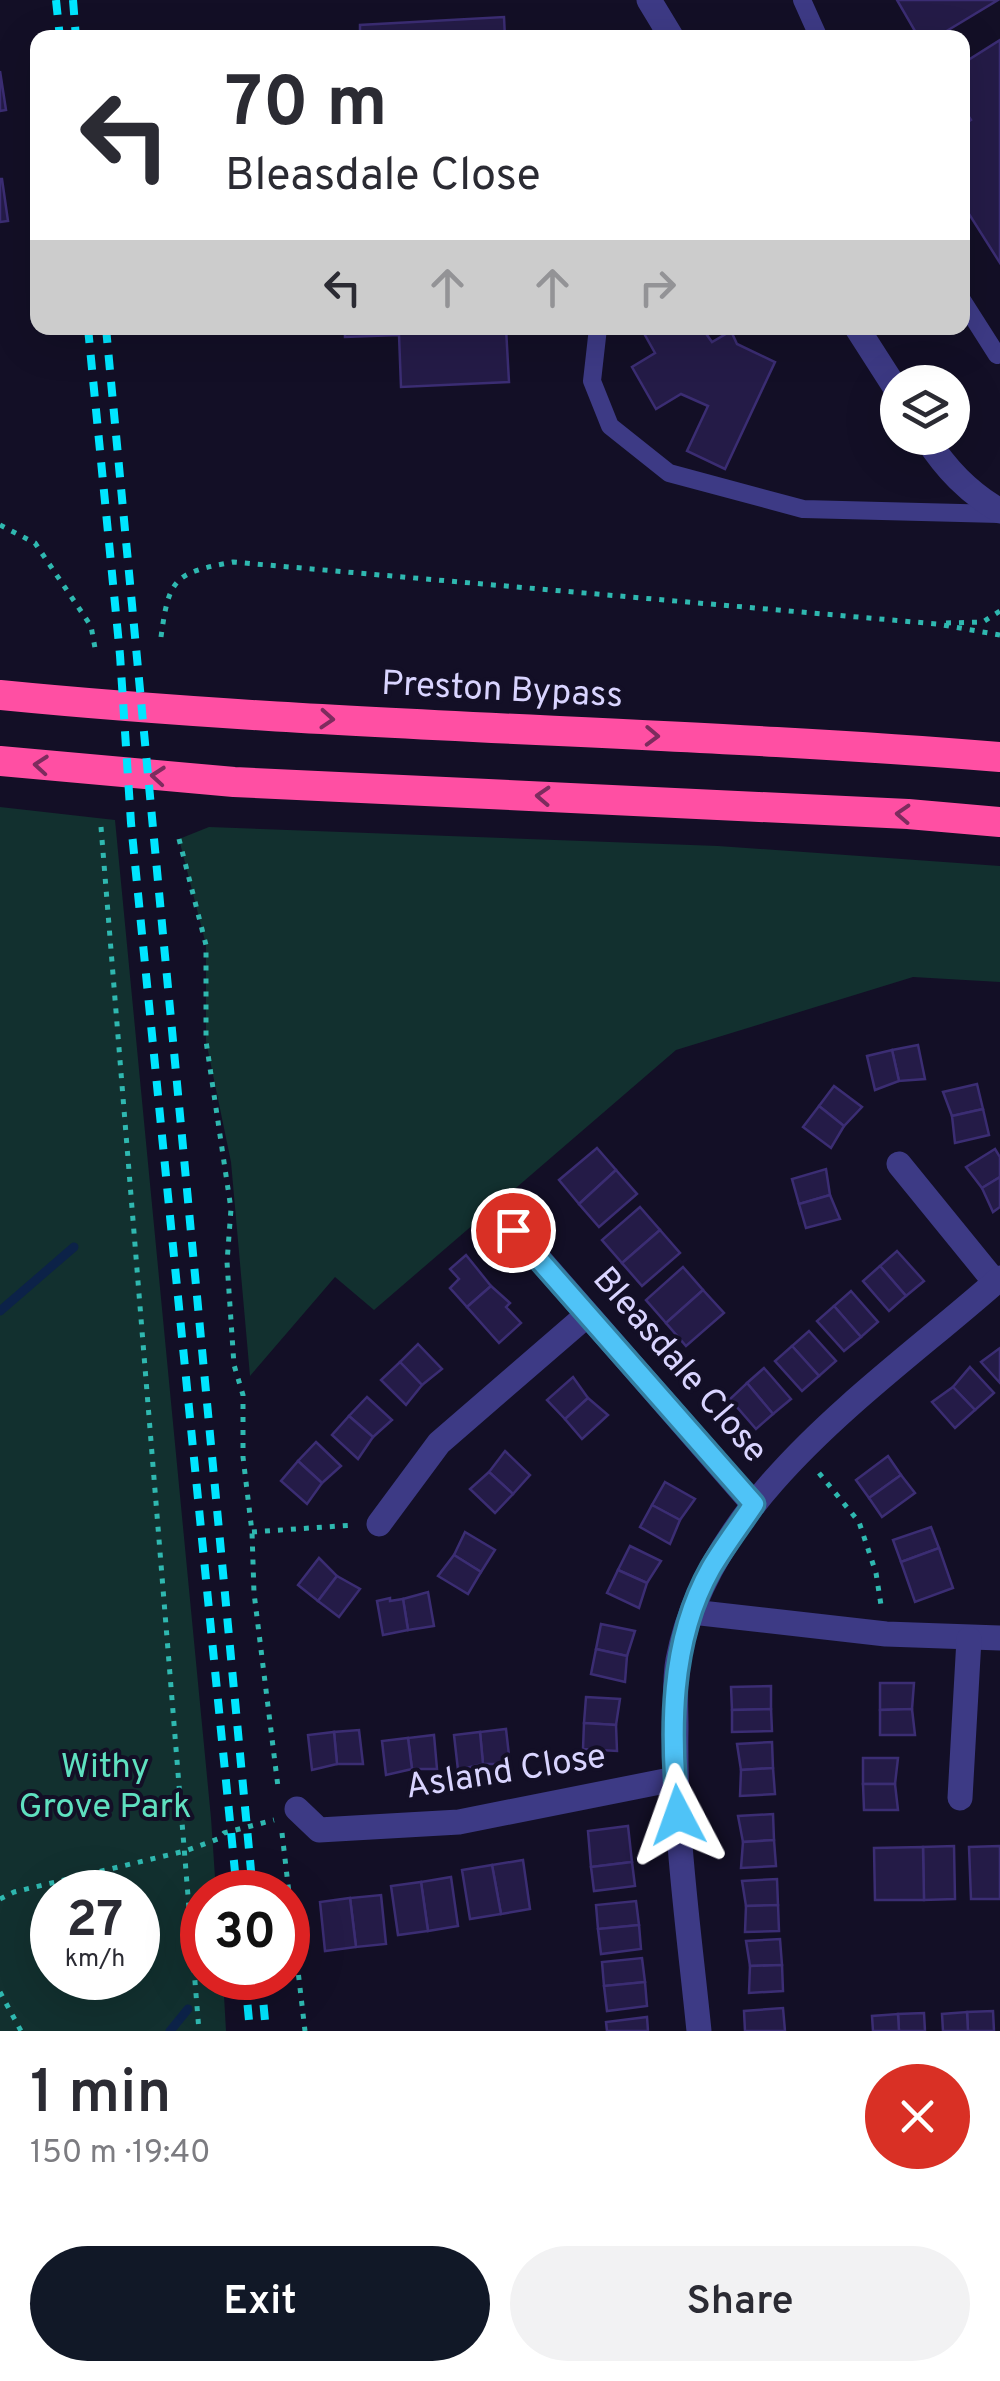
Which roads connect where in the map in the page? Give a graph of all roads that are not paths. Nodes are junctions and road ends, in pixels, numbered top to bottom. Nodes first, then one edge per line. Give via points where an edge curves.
1 (649, 0) edge
2 (802, 0) edge
3 (667, 30) edge
4 (815, 30) edge
5 (970, 313) edge
6 (597, 335) edge
7 (861, 335) edge
8 (997, 355) dead end
9 (881, 365) edge
10 (937, 455) edge
11 (1000, 512) edge
12 (0, 695) edge
13 (1000, 757) edge
14 (0, 761) edge
15 (1000, 822) edge
16 (899, 1164) dead end
17 (513, 1230) dead end
18 (997, 1280) edge
19 (587, 1315) junction
20 (754, 1504) junction
21 (379, 1524) road end
22 (692, 1612) junction
23 (1000, 1638) edge
24 (969, 1639) junction
25 (675, 1779) junction
26 (960, 1798) dead end
27 (286, 1810) road end
28 (699, 2031) edge

1 - 3 street
2 - 4 lane
5 - 8 lane
6 - 11 lane via 592,381 610,426 669,473 802,508
7 - 9 street
10 - 11 street
12 -> 13 highway, Preston Bypass
15 -> 14 highway via 234,782
16 - 18 street
17 - 19 street, Bleasdale Close
18 - 20 street via 804,1450
19 - 20 street, Bleasdale Close
19 - 21 street via 439,1443
20 - 22 street via 710,1570
22 - 24 street
22 - 25 street via 677,1662
23 - 24 street
24 - 26 street
25 - 27 street, Asland Close via 459,1822 319,1830
25 - 28 street

